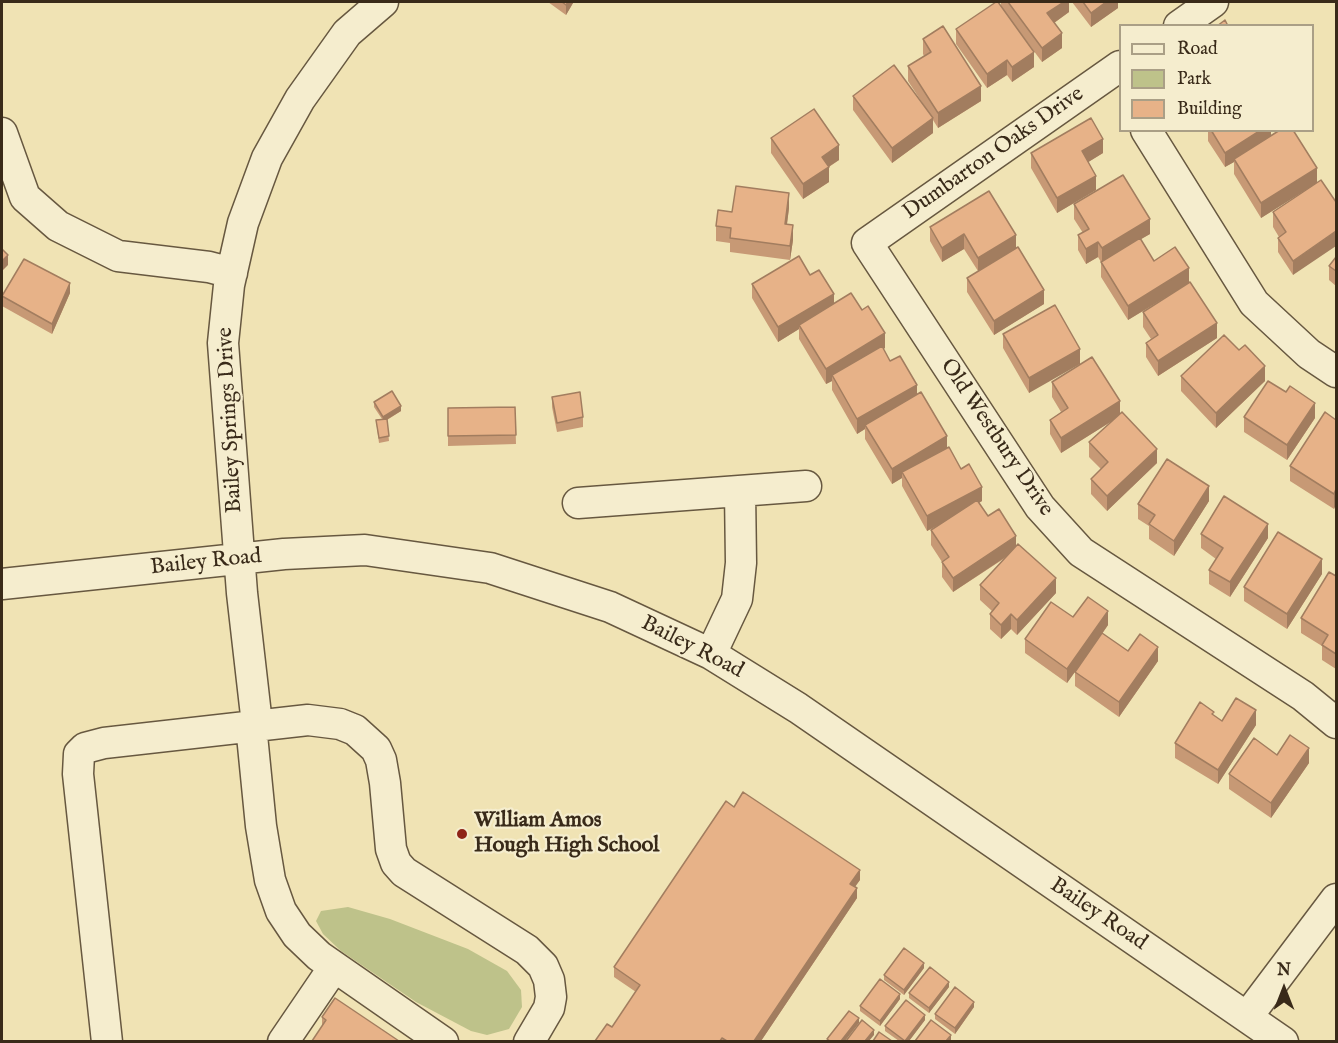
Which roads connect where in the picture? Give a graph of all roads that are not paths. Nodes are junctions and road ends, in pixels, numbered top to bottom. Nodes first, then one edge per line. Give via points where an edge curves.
1 (1213, 2) edge
2 (378, 3) edge
3 (1182, 24) edge
4 (1117, 76) edge
5 (1147, 132) edge
6 (2, 133) edge
7 (867, 243) joint
8 (232, 273) junction
9 (1336, 372) edge
10 (806, 486) dead end
11 (740, 491) junction
12 (578, 503) dead end
13 (239, 560) junction
14 (2, 584) edge
15 (711, 654) junction
16 (1336, 723) edge
17 (254, 725) junction
18 (1336, 899) edge
19 (334, 966) junction
20 (1247, 1017) junction
21 (107, 1041) edge
22 (283, 1041) edge
23 (443, 1041) edge
24 (529, 1041) edge
25 (1283, 1041) edge

1 - 3 street
2 - 8 street, Bailey Springs Drive via 347,33 300,99 267,158 243,223
4 - 7 street, Dumbarton Oaks Drive
5 - 9 street via 1254,303 1309,354
6 - 8 street via 25,197 58,226 118,256
7 - 16 street, Old Westbury Drive via 1040,507 1081,552 1303,696
8 - 13 street, Bailey Springs Drive via 223,343
10 - 11 street
11 - 12 street
11 - 15 street via 737,599
13 - 14 street, Bailey Road
13 - 15 street, Bailey Road via 364,550 490,568 610,607
13 - 17 street, Bailey Springs Drive
15 - 20 street, Bailey Road via 798,708
17 - 19 street, Bailey Springs Drive via 261,826 270,879 281,911 297,935
17 - 21 street via 85,748 79,754
17 - 24 street via 308,720 340,724 355,730 376,749 381,760 387,829 396,863 404,872 527,950 543,966 549,980 549,1008
18 - 20 street
19 - 22 street
19 - 23 street, Bailey Springs Drive
20 - 25 street, Bailey Road

